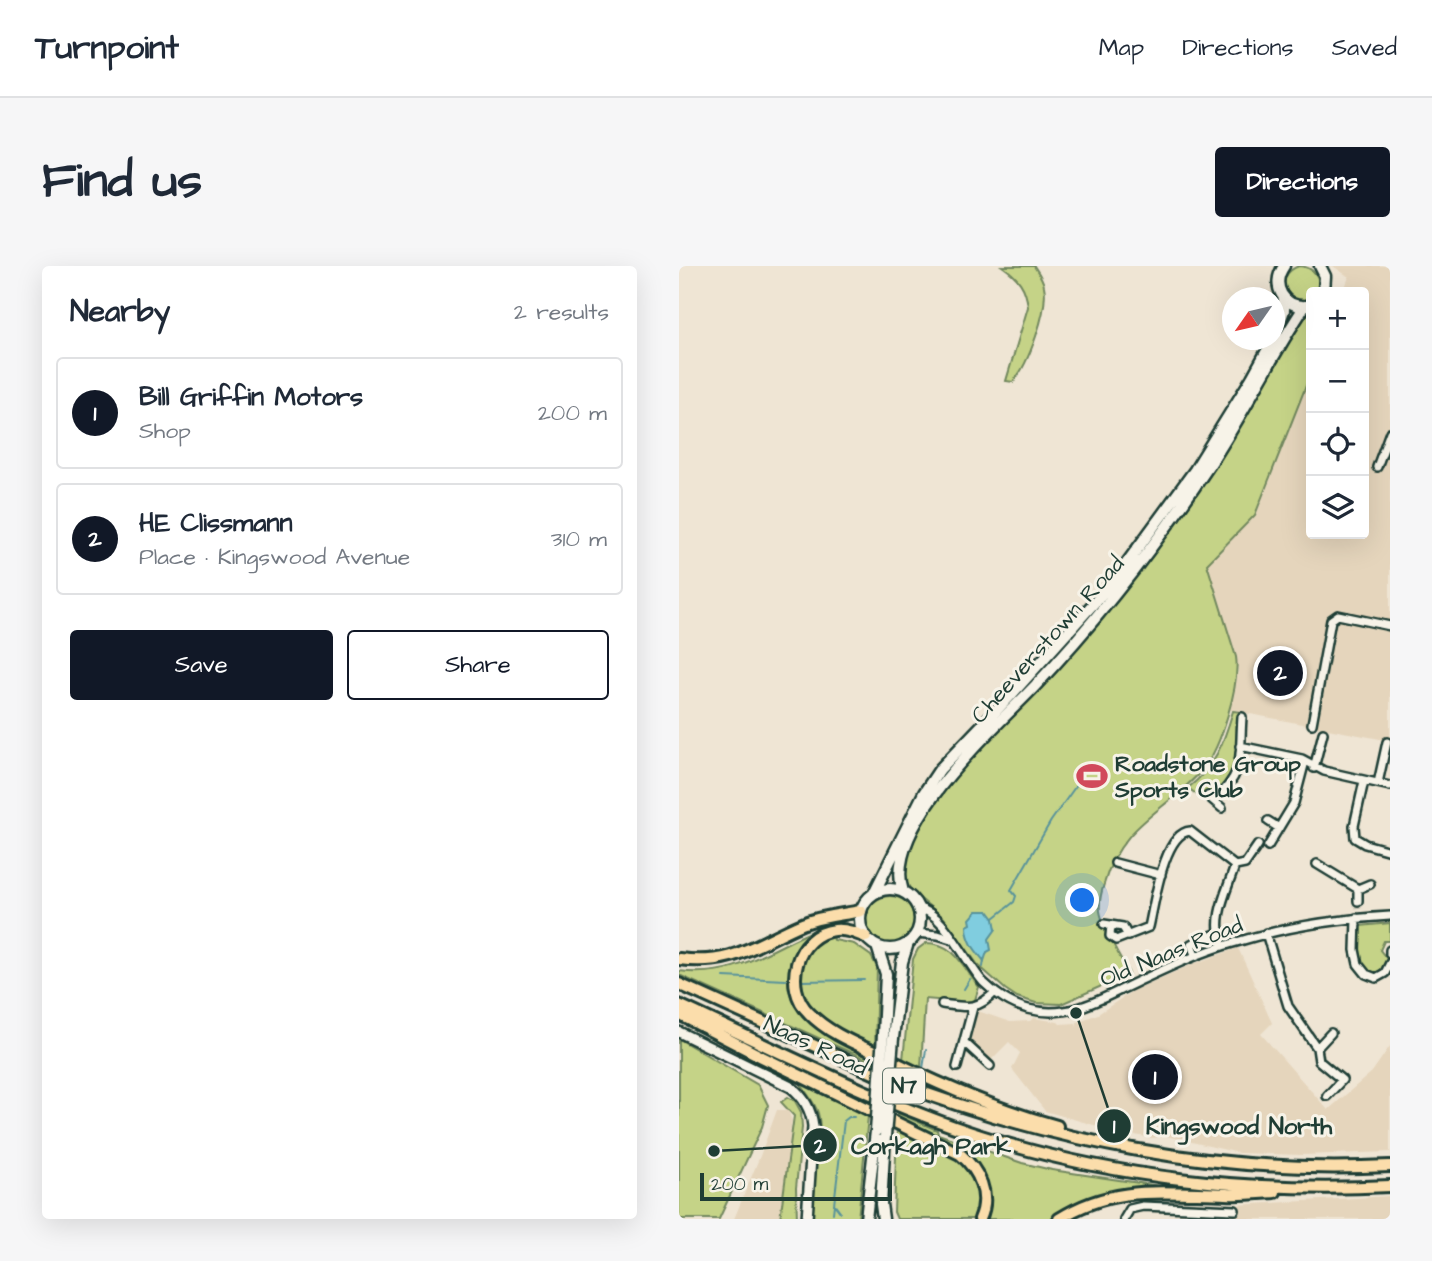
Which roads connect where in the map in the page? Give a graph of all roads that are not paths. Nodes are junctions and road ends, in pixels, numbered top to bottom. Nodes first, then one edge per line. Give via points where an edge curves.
1 (1284, 266) edge
2 (1319, 266) edge
3 (1278, 287) edge
4 (1324, 287) edge
5 (1285, 300) edge
6 (1306, 305) edge
7 (1306, 308) edge
8 (1267, 350) edge
9 (1390, 432) edge
10 (1377, 467) dead end
11 (1390, 626) edge
12 (1242, 717) dead end
13 (1312, 724) dead end
14 (1323, 733) dead end
15 (1387, 742) dead end
16 (1240, 746) junction
17 (1305, 761) junction
18 (1314, 768) junction
19 (1364, 781) junction
20 (1378, 783) junction
21 (1390, 786) edge
22 (1222, 808) dead end
23 (1268, 821) dead end
24 (1279, 828) junction
25 (1258, 845) dead end
26 (1268, 846) dead end
27 (1390, 851) edge
28 (1115, 863) dead end
29 (1317, 864) dead end
30 (1235, 866) junction
31 (1161, 875) junction
32 (1370, 884) dead end
33 (1358, 889) junction
34 (903, 892) junction
35 (874, 893) junction
36 (918, 908) junction
37 (861, 911) junction
38 (1358, 912) junction
39 (1390, 916) edge
40 (916, 933) junction
41 (1218, 933) junction
42 (1266, 933) junction
43 (1128, 936) junction
44 (866, 937) junction
45 (955, 941) junction
46 (908, 942) junction
47 (877, 946) junction
48 (1222, 946) junction
49 (1193, 951) dead end
50 (679, 959) edge
51 (1390, 963) edge
52 (679, 984) edge
53 (995, 992) junction
54 (942, 1004) dead end
55 (679, 1005) edge
56 (973, 1007) junction
57 (679, 1014) edge
58 (679, 1032) edge
59 (1331, 1034) dead end
60 (964, 1042) junction
61 (1317, 1048) junction
62 (990, 1066) dead end
63 (957, 1067) dead end
64 (1327, 1096) dead end
65 (880, 1133) junction
66 (1143, 1150) junction
67 (1390, 1166) edge
68 (1390, 1186) edge
69 (1362, 1188) junction
70 (1235, 1210) dead end
71 (807, 1219) edge
72 (866, 1219) edge
73 (883, 1219) edge
74 (980, 1219) edge
75 (1059, 1219) edge
76 (1124, 1219) edge

1 - 3 main road, Cheeverstown Road
2 - 4 main road
5 - 6 main road, Cheeverstown Road
7 - 34 main road, Cheeverstown Road via 1283,338 1213,460 1119,593 932,798 901,860
8 - 35 main road, Cheeverstown Road via 1195,470 1113,582 940,769
9 - 10 street
11 - 13 street via 1338,615 1331,620
12 - 16 street
14 - 18 street
15 - 20 street
16 - 17 street
16 - 22 street via 1236,776 1211,799
17 - 18 street
17 - 24 street via 1294,803
18 - 19 street
19 - 20 street
19 - 27 street via 1355,838
20 - 21 street
23 - 24 street
24 - 26 street
25 - 30 street via 1245,864
28 - 31 street
29 - 33 street
30 - 31 street via 1187,831 1179,836
30 - 41 street via 1220,902
31 - 43 street via 1149,928
32 - 33 street
33 - 38 street
34 - 35 main road
34 - 36 main road
35 - 37 main road
36 - 40 main road
36 - 45 street, Old Naas Road via 925,909
37 - 44 main road
37 - 50 highway via 804,923 736,956 708,961
38 - 39 street, Old Naas Road
38 - 42 street, Old Naas Road
38 - 51 street via 1356,958 1362,970 1376,978
40 - 45 street
40 - 46 main road
41 - 48 street
41 - 49 street via 1191,944
42 - 48 street, Old Naas Road
42 - 61 street via 1288,1006
43 - 43 street via 1123,927 1107,924 1112,939
44 - 47 main road
44 - 66 highway, N7 via 847,930 828,932 812,940 800,954 796,991 799,1001 820,1023 974,1098
45 - 53 street, Old Naas Road
46 - 47 main road via 893,948
46 - 65 main road, bridge
47 - 65 main road, bridge via 886,974
48 - 53 street, Old Naas Road via 1097,1002 1062,1012 1028,1009
52 - 66 highway, Naas Road / N7 via 921,1092 1034,1128
53 - 56 street
54 - 56 street
55 - 69 highway, Naas Road / N7 via 845,1083 981,1136 1070,1161 1197,1182
56 - 60 street
57 - 74 highway, N7 via 960,1154 980,1177 984,1205
58 - 71 street via 800,1094 813,1126
59 - 61 street
60 - 62 street
60 - 63 street
61 - 64 street via 1319,1060 1342,1080
65 - 72 main road
65 - 73 main road
66 - 67 highway, Naas Road / N7 via 1266,1166
68 - 69 highway, Naas Road / N7
69 - 75 highway, N7 via 1127,1193 1083,1205
70 - 76 street via 1143,1206 1129,1209

